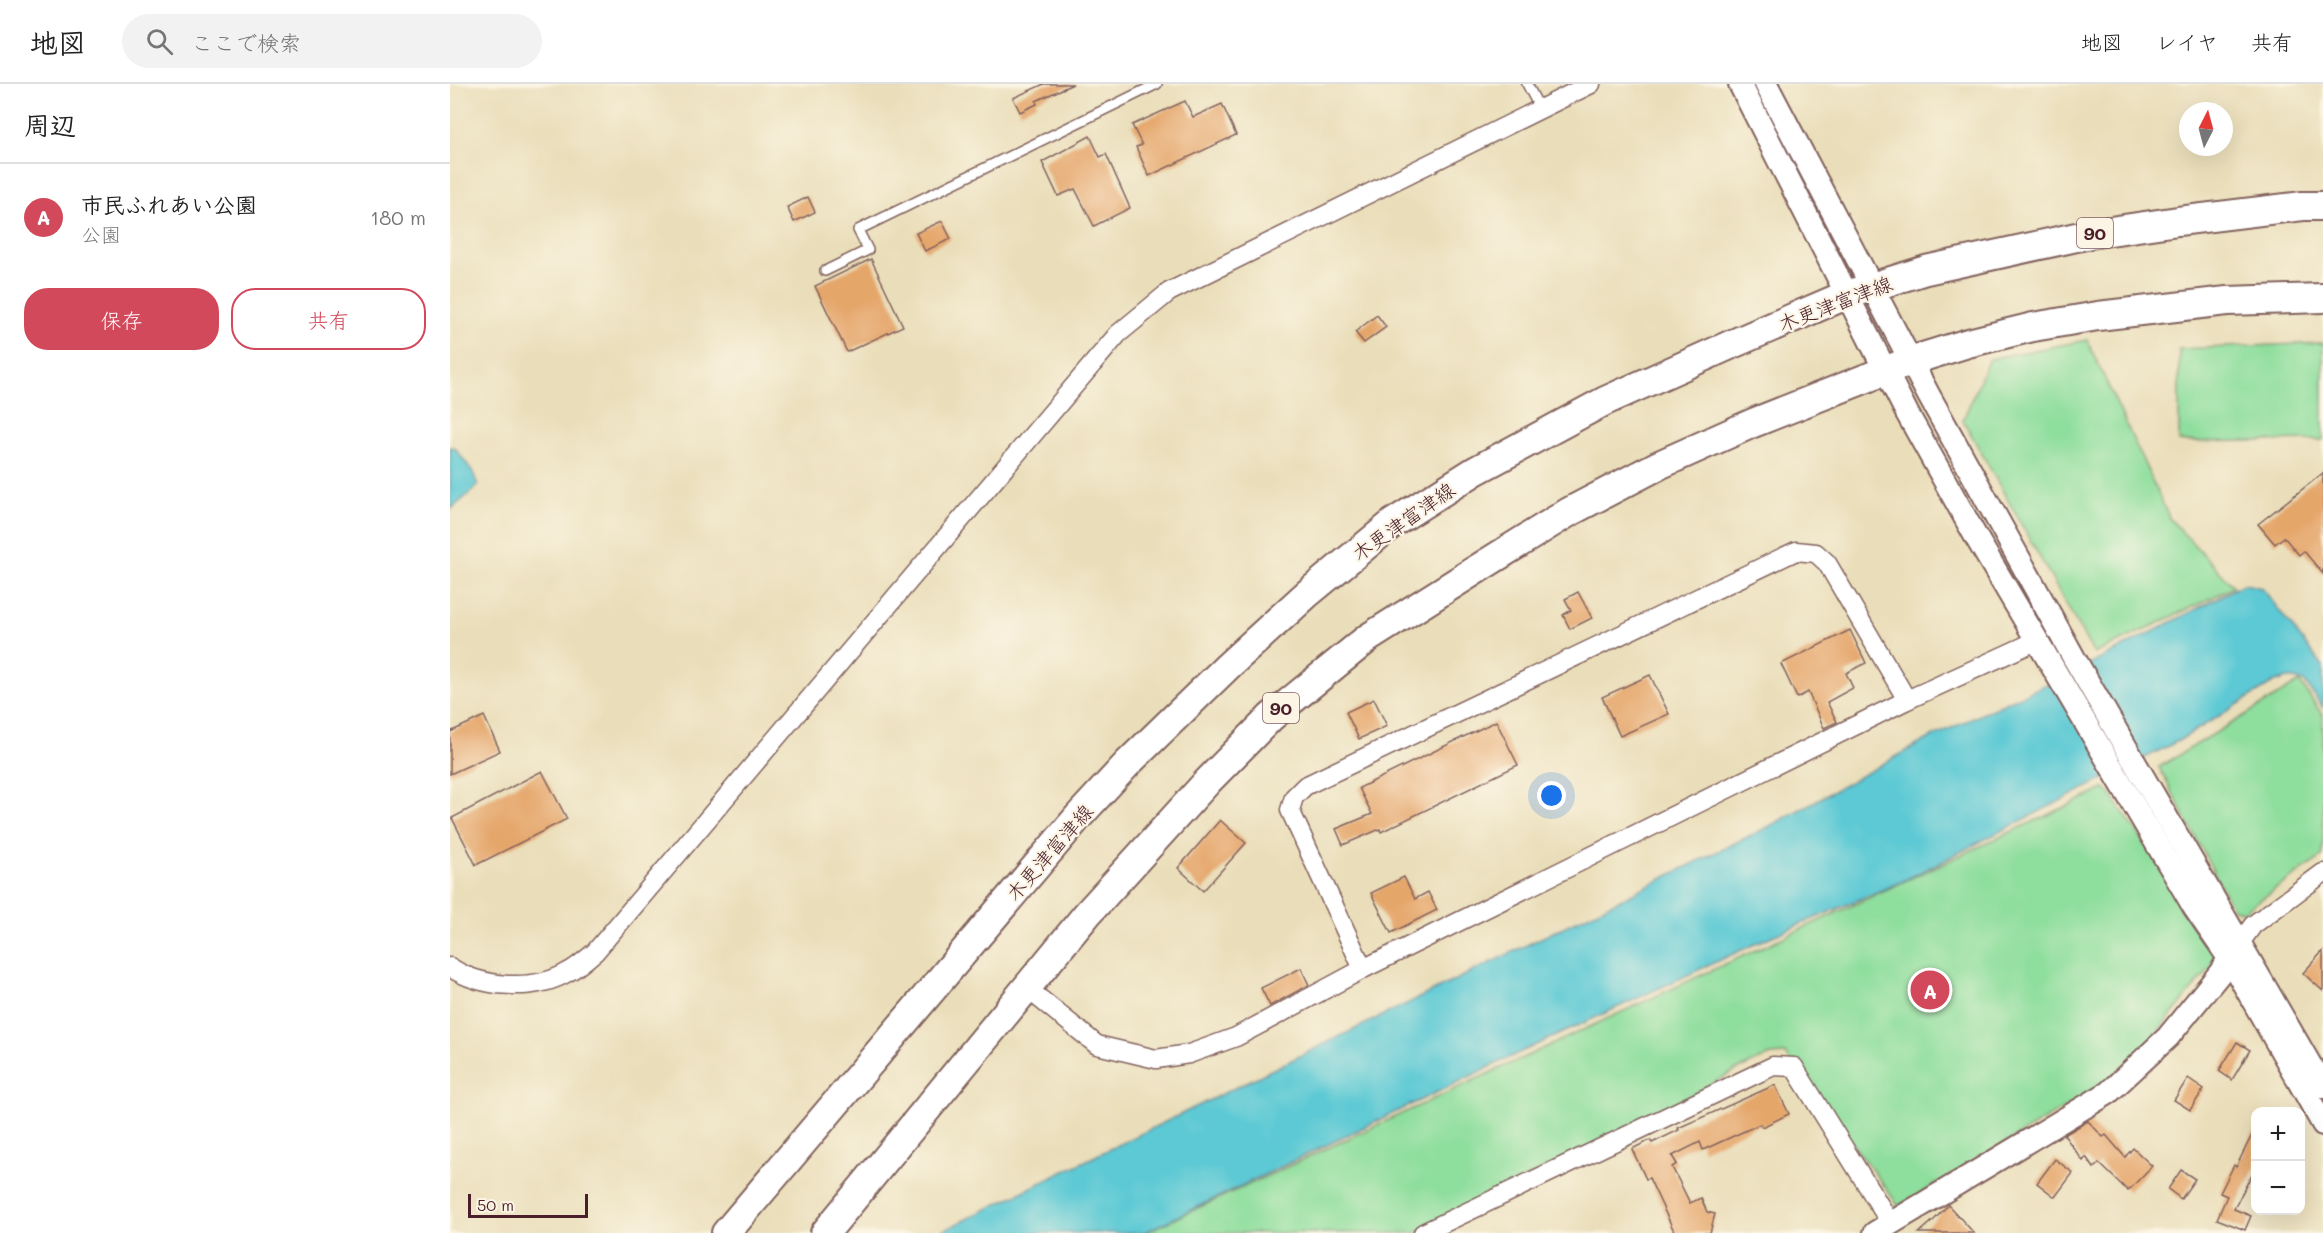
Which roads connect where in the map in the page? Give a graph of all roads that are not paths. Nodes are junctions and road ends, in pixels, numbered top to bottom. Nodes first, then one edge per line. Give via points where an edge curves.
1 (1157, 84) edge
2 (1527, 84) edge
3 (1592, 84) edge
4 (1740, 84) edge
5 (1766, 84) edge
6 (1540, 109) junction
7 (2323, 206) edge
8 (825, 271) dead end
9 (1859, 291) junction
10 (2323, 298) edge
11 (1897, 366) junction
12 (2038, 640) junction
13 (2064, 664) junction
14 (1907, 700) junction
15 (2323, 873) edge
16 (2234, 951) junction
17 (450, 967) edge
18 (1363, 969) junction
19 (1028, 989) junction
20 (2323, 1087) edge
21 (2323, 1124) edge
22 (1883, 1229) edge
23 (726, 1233) edge
24 (825, 1233) edge
25 (1423, 1233) edge

1 - 8 lane via 858,230 868,250
2 - 6 lane
3 - 6 street
4 - 9 street
5 - 9 street
6 - 17 street via 1169,292 1152,305 1118,334 595,952 567,973 536,983 502,986
7 - 9 main road, 木更津富津線 / 90 via 2090,234 1926,270
9 - 11 street
9 - 23 main road, 木更津富津線 / 90 via 1605,401 1475,471 1393,523 1307,594 1164,727 1078,817
10 - 11 main road, 90 via 2227,301 2098,316 1979,340
11 - 12 street via 1976,537
11 - 13 street
11 - 19 main road, 90 via 1659,465 1569,512 1368,638 1270,717 1208,781 1088,913
12 - 13 street
12 - 14 street
13 - 16 street via 2140,772
13 - 16 street via 2120,784 2194,907
14 - 18 street
14 - 18 street via 1827,562 1816,553 1796,551 1305,786 1294,797 1290,810
15 - 16 street via 2253,925
16 - 20 street
16 - 21 street
16 - 22 street via 2168,1037 2108,1093
18 - 19 street via 1236,1037 1189,1054 1156,1059 1097,1045
19 - 24 main road, 90
22 - 25 street via 1794,1067 1773,1066

